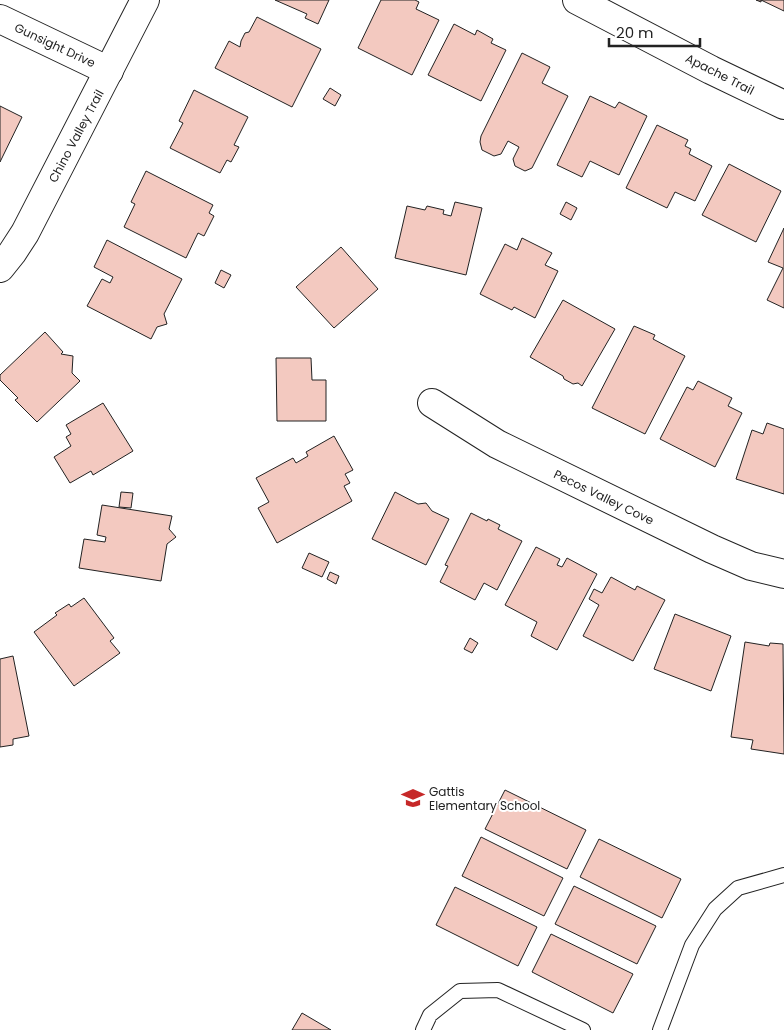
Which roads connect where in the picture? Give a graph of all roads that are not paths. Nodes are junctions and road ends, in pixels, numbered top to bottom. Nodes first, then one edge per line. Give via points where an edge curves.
1 (145, 0) edge
2 (578, 0) edge
3 (0, 20) edge
4 (109, 71) junction
5 (784, 106) edge
6 (0, 268) edge
7 (432, 403) dead end
8 (784, 574) edge
9 (784, 875) edge
10 (423, 1030) edge
11 (583, 1030) edge
12 (660, 1030) edge

1 - 4 street, Chino Valley Trail
2 - 5 street, Apache Trail
3 - 4 street, Gunsight Drive
4 - 6 street, Chino Valley Trail via 25,233
7 - 8 street, Pecos Valley Cove via 497,444 694,541 751,566
9 - 12 lane via 738,888 715,909 692,945
10 - 11 lane via 430,1015 460,992 498,990

